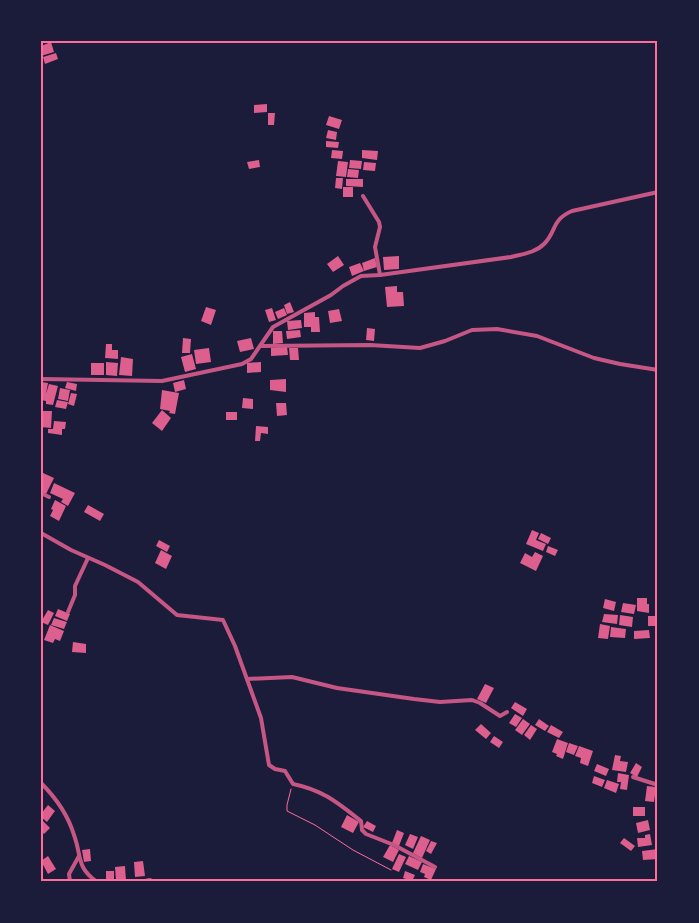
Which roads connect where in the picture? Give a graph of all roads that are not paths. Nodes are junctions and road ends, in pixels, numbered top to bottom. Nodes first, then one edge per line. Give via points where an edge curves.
1 (658, 192) edge
2 (363, 196) dead end
3 (380, 275) junction
4 (260, 346) junction
5 (658, 370) edge
6 (41, 379) edge
7 (41, 493) edge
8 (49, 497) dead end
9 (41, 532) edge
10 (88, 558) junction
11 (68, 612) dead end
12 (246, 679) junction
13 (508, 712) dead end
14 (633, 777) dead end
15 (41, 783) edge
16 (658, 785) edge
17 (80, 856) junction
18 (435, 867) dead end
19 (70, 882) edge
20 (97, 882) edge
21 (140, 882) edge
22 (154, 882) edge

1 - 3 street via 562,215 545,244 532,252
2 - 3 street via 380,226 375,247
3 - 4 street via 361,276 288,317 273,326
4 - 5 street via 342,344 420,348 472,330 497,330 537,336 594,358
4 - 6 street via 251,359 242,364 171,380
7 - 8 street
9 - 10 street
10 - 11 street
10 - 12 street via 138,582 177,616 222,620
12 - 13 street via 292,677 337,688 440,702 472,700 500,716
12 - 18 street via 261,718 269,765 285,771 293,784 328,795 361,821 366,834
14 - 16 street
15 - 17 street via 65,814
17 - 19 street via 69,874
17 - 20 street via 85,872
21 - 22 street

